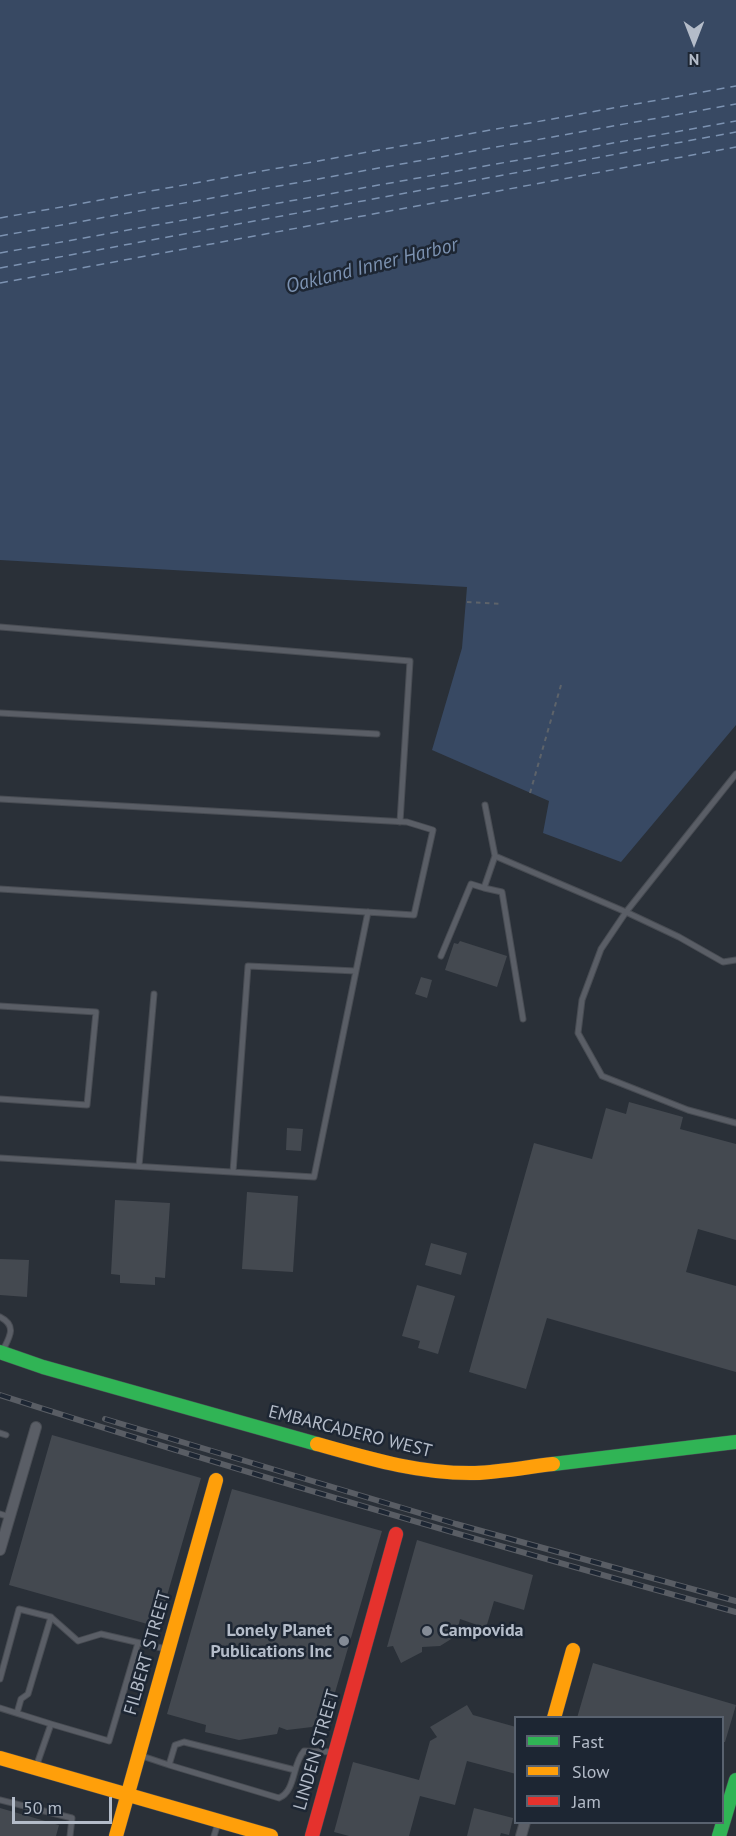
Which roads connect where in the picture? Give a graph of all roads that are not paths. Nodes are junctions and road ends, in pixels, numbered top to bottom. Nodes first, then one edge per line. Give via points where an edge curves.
1 (0, 627) edge
2 (0, 713) edge
3 (377, 734) dead end
4 (736, 774) edge
5 (0, 799) edge
6 (486, 805) dead end
7 (400, 822) junction
8 (495, 856) junction
9 (484, 888) junction
10 (0, 889) edge
11 (368, 912) junction
12 (626, 912) junction
13 (441, 956) dead end
14 (736, 960) edge
15 (356, 971) junction
16 (154, 994) dead end
17 (0, 1006) edge
18 (523, 1019) dead end
19 (0, 1099) edge
20 (736, 1123) edge
21 (0, 1158) edge
22 (139, 1166) junction
23 (233, 1172) junction
24 (0, 1317) edge
25 (1, 1353) edge
26 (36, 1427) dead end
27 (736, 1442) edge
28 (216, 1480) dead end
29 (5, 1516) edge
30 (396, 1534) dead end
31 (0, 1550) edge
32 (51, 1617) junction
33 (138, 1643) junction
34 (168, 1650) junction
35 (573, 1650) dead end
36 (0, 1679) edge
37 (0, 1708) edge
38 (17, 1713) junction
39 (555, 1716) edge
40 (51, 1724) junction
41 (335, 1752) junction
42 (138, 1755) junction
43 (0, 1758) edge
44 (169, 1765) junction
45 (36, 1769) junction
46 (295, 1770) junction
47 (736, 1780) edge
48 (127, 1795) junction
49 (0, 1800) edge
50 (724, 1820) edge
51 (219, 1821) junction
52 (70, 1836) edge
53 (116, 1836) edge
54 (214, 1836) edge
55 (271, 1836) edge
56 (312, 1836) edge

1 - 7 lane via 410,661
2 - 3 lane
4 - 12 lane
5 - 7 lane
6 - 8 lane
7 - 11 lane via 433,830 414,915
8 - 9 lane
8 - 12 lane
9 - 13 lane via 471,884
9 - 18 lane via 502,892
10 - 11 lane
11 - 15 lane
12 - 14 lane via 723,962
12 - 20 lane via 601,949 582,1000 578,1033 602,1076 688,1110
15 - 23 lane via 314,1177
15 - 23 lane via 248,966
16 - 22 lane
17 - 19 lane via 96,1012 87,1105
21 - 22 lane
22 - 23 lane
24 - 25 lane via 8,1321 11,1329
25 - 27 street, EMBARCADERO WEST via 382,1463 433,1472 489,1472
26 - 29 street
28 - 34 street, FILBERT STREET
29 - 31 street
30 - 41 street, LINDEN STREET
32 - 33 lane via 78,1641 101,1634
32 - 36 lane via 19,1609
32 - 38 lane via 28,1694 21,1699
33 - 34 lane
33 - 40 lane via 109,1741
34 - 42 street, FILBERT STREET
35 - 39 street
37 - 38 lane
38 - 40 lane
40 - 45 lane
41 - 46 lane via 304,1751
41 - 56 street, LINDEN STREET
42 - 44 lane
42 - 48 street, FILBERT STREET
43 - 45 street
44 - 46 lane via 175,1745 184,1742
44 - 46 lane via 279,1798 289,1791
45 - 48 street
47 - 50 street
48 - 51 street
48 - 53 street, FILBERT STREET
49 - 52 lane via 72,1818
51 - 54 lane
51 - 55 street

